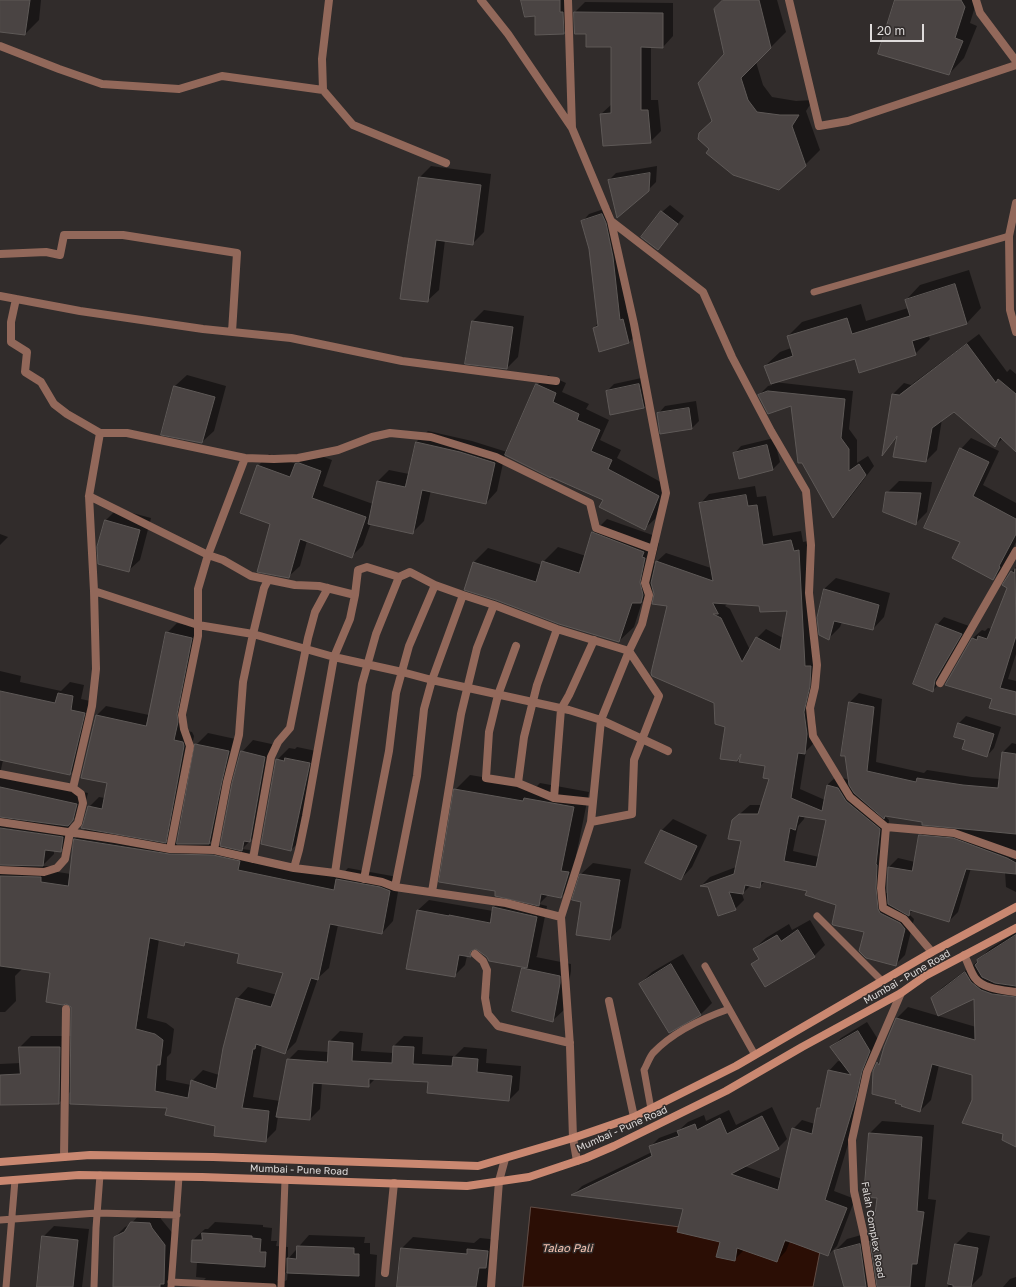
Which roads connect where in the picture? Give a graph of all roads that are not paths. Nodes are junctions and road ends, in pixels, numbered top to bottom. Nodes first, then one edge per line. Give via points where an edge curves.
1 (329, 0) edge
2 (481, 0) edge
3 (568, 0) edge
4 (789, 0) edge
5 (976, 0) edge
6 (0, 46) edge
7 (1016, 61) edge
8 (1016, 65) edge
9 (323, 90) junction
10 (572, 128) junction
11 (446, 163) dead end
12 (1016, 203) edge
13 (611, 221) junction
14 (1009, 236) junction
15 (0, 254) edge
16 (814, 292) dead end
17 (0, 296) edge
18 (16, 299) junction
19 (232, 332) junction
20 (1016, 332) edge
21 (556, 381) dead end
22 (100, 433) junction
23 (245, 458) junction
24 (89, 496) junction
25 (652, 549) junction
26 (1016, 551) edge
27 (208, 555) junction
28 (1012, 564) edge
29 (399, 577) junction
30 (268, 580) junction
31 (435, 585) junction
32 (328, 588) junction
33 (94, 591) junction
34 (355, 595) junction
35 (463, 595) junction
36 (494, 605) junction
37 (198, 625) junction
38 (557, 628) junction
39 (253, 634) junction
40 (594, 640) junction
41 (516, 646) dead end
42 (305, 649) junction
43 (629, 651) junction
44 (334, 657) junction
45 (368, 664) junction
46 (402, 672) junction
47 (432, 680) junction
48 (940, 683) dead end
49 (468, 688) junction
50 (498, 695) junction
51 (532, 702) junction
52 (561, 708) junction
53 (601, 720) junction
54 (641, 739) junction
55 (668, 751) dead end
56 (0, 774) edge
57 (518, 783) junction
58 (73, 788) junction
59 (554, 798) junction
60 (592, 802) junction
61 (0, 822) edge
62 (591, 822) junction
63 (886, 827) junction
64 (70, 832) junction
65 (170, 849) junction
66 (214, 850) junction
67 (1016, 855) edge
68 (253, 859) junction
69 (294, 868) junction
70 (0, 870) edge
71 (336, 872) junction
72 (364, 879) junction
73 (395, 887) junction
74 (432, 892) junction
75 (1016, 907) edge
76 (818, 916) dead end
77 (561, 917) junction
78 (1016, 928) edge
79 (932, 952) junction
80 (475, 954) dead end
81 (964, 955) junction
82 (705, 966) dead end
83 (882, 981) junction
84 (1016, 992) edge
85 (901, 993) junction
86 (609, 1001) dead end
87 (66, 1009) dead end
88 (729, 1009) junction
89 (570, 1043) junction
90 (755, 1055) junction
91 (651, 1109) junction
92 (634, 1117) junction
93 (573, 1138) junction
94 (64, 1157) junction
95 (505, 1159) junction
96 (577, 1161) junction
97 (0, 1162) edge
98 (100, 1175) junction
99 (179, 1177) junction
100 (15, 1180) junction
101 (285, 1180) junction
102 (0, 1181) edge
103 (499, 1181) junction
104 (394, 1183) junction
105 (97, 1213) junction
106 (176, 1215) junction
107 (11, 1218) junction
108 (0, 1220) edge
109 (385, 1273) dead end
110 (171, 1284) edge
111 (6, 1287) edge
112 (94, 1287) edge
113 (273, 1287) edge
114 (282, 1287) edge
115 (491, 1287) edge
116 (872, 1287) edge

1 - 9 street via 322,59
2 - 10 street via 508,34
3 - 10 street
4 - 8 street via 819,126 848,121
5 - 7 street via 980,13
6 - 9 street via 102,84 179,90 222,76
9 - 11 street via 353,125
10 - 13 street
12 - 14 street
13 - 25 street via 634,324 666,493
13 - 63 street via 703,292 732,358 806,490 811,545 809,593 817,665 810,708 813,736 850,797
14 - 16 lane
14 - 20 street via 1010,310
15 - 19 street via 46,252 60,255 64,235 122,235 237,253
17 - 18 street
18 - 19 street via 80,311
18 - 22 street via 11,322 11,342 27,352 25,372 41,382 54,404
19 - 21 street via 291,338 402,361
22 - 23 street via 127,433
22 - 24 street
23 - 25 street via 298,458 338,450 390,433 431,437 496,457 590,503 596,528
23 - 27 street
24 - 27 street
24 - 33 street
25 - 43 street via 645,583 649,595 642,624
26 - 28 street
27 - 30 street via 223,560 251,576
27 - 37 street via 198,589
28 - 48 street
29 - 31 street via 410,572
29 - 34 street via 367,567 358,570
29 - 45 street via 376,634
30 - 32 street via 295,586
30 - 39 street
31 - 35 street
31 - 46 street
32 - 34 street
32 - 42 street via 315,612
33 - 37 street
33 - 58 street via 96,669 92,706
34 - 44 street via 350,619
35 - 36 street
35 - 47 street
36 - 38 street
36 - 49 street via 477,648
37 - 39 street
37 - 65 street via 182,715 190,746
38 - 40 street
38 - 51 street
39 - 42 street
39 - 66 street via 243,682 239,735
40 - 43 street
40 - 52 street
41 - 50 street
42 - 44 street
42 - 68 street via 290,728 278,742 271,757
43 - 53 street
43 - 54 street via 658,696
44 - 45 street
44 - 69 street via 305,823
45 - 46 street
45 - 71 street via 362,684
46 - 47 street
46 - 72 street via 396,693 389,751
47 - 49 street
47 - 73 street via 424,709 418,776
49 - 50 street
49 - 74 street via 461,714
50 - 51 street
50 - 57 street via 489,732 486,778
51 - 52 street
51 - 57 street via 524,736
52 - 53 street
52 - 59 street
53 - 54 street
53 - 60 street
54 - 55 street
54 - 62 street via 634,760 632,814
56 - 58 street
57 - 59 street
58 - 64 street via 81,794 83,803 78,823
59 - 60 street
60 - 62 street
61 - 64 street
62 - 77 street
63 - 67 street via 954,833
63 - 79 street via 881,888 883,908 904,920
64 - 65 street
64 - 70 street via 65,859 57,868 44,872
65 - 66 street
66 - 68 street
68 - 69 street
69 - 71 street
71 - 72 street
72 - 73 street
73 - 74 street
74 - 77 street via 506,902
75 - 79 main road, Mumbai - Pune Road
76 - 83 lane
77 - 89 street
78 - 81 main road, Mumbai - Pune Road
79 - 83 main road, Mumbai - Pune Road
80 - 89 street via 483,960 487,970 485,998 488,1014 498,1026
81 - 84 street via 975,978 981,983
81 - 85 main road, Mumbai - Pune Road via 925,976
82 - 88 lane
83 - 90 main road, Mumbai - Pune Road
85 - 96 main road, Mumbai - Pune Road via 726,1091 614,1146
85 - 116 street, Falah Complex Road via 867,1072 852,1140 854,1191
86 - 92 street
87 - 94 street
88 - 90 lane
88 - 91 lane via 697,1022 674,1036 653,1054 644,1070
89 - 93 street
90 - 91 main road, Mumbai - Pune Road
91 - 92 main road, Mumbai - Pune Road
92 - 93 main road, Mumbai - Pune Road
93 - 95 main road, Mumbai - Pune Road
93 - 96 street
94 - 95 main road, Mumbai - Pune Road via 214,1157 478,1166
94 - 97 main road, Mumbai - Pune Road
95 - 103 street
96 - 103 main road, Mumbai - Pune Road via 529,1177
98 - 99 main road, Mumbai - Pune Road
98 - 100 main road, Mumbai - Pune Road
98 - 105 lane
99 - 101 main road, Mumbai - Pune Road
99 - 106 lane
100 - 102 main road, Mumbai - Pune Road
100 - 107 lane
101 - 104 main road, Mumbai - Pune Road
101 - 114 lane
103 - 104 main road, Mumbai - Pune Road via 467,1186
103 - 115 street
104 - 109 street
105 - 106 lane
105 - 107 lane
105 - 112 lane
106 - 110 lane
107 - 108 lane
107 - 111 lane
110 - 113 lane

